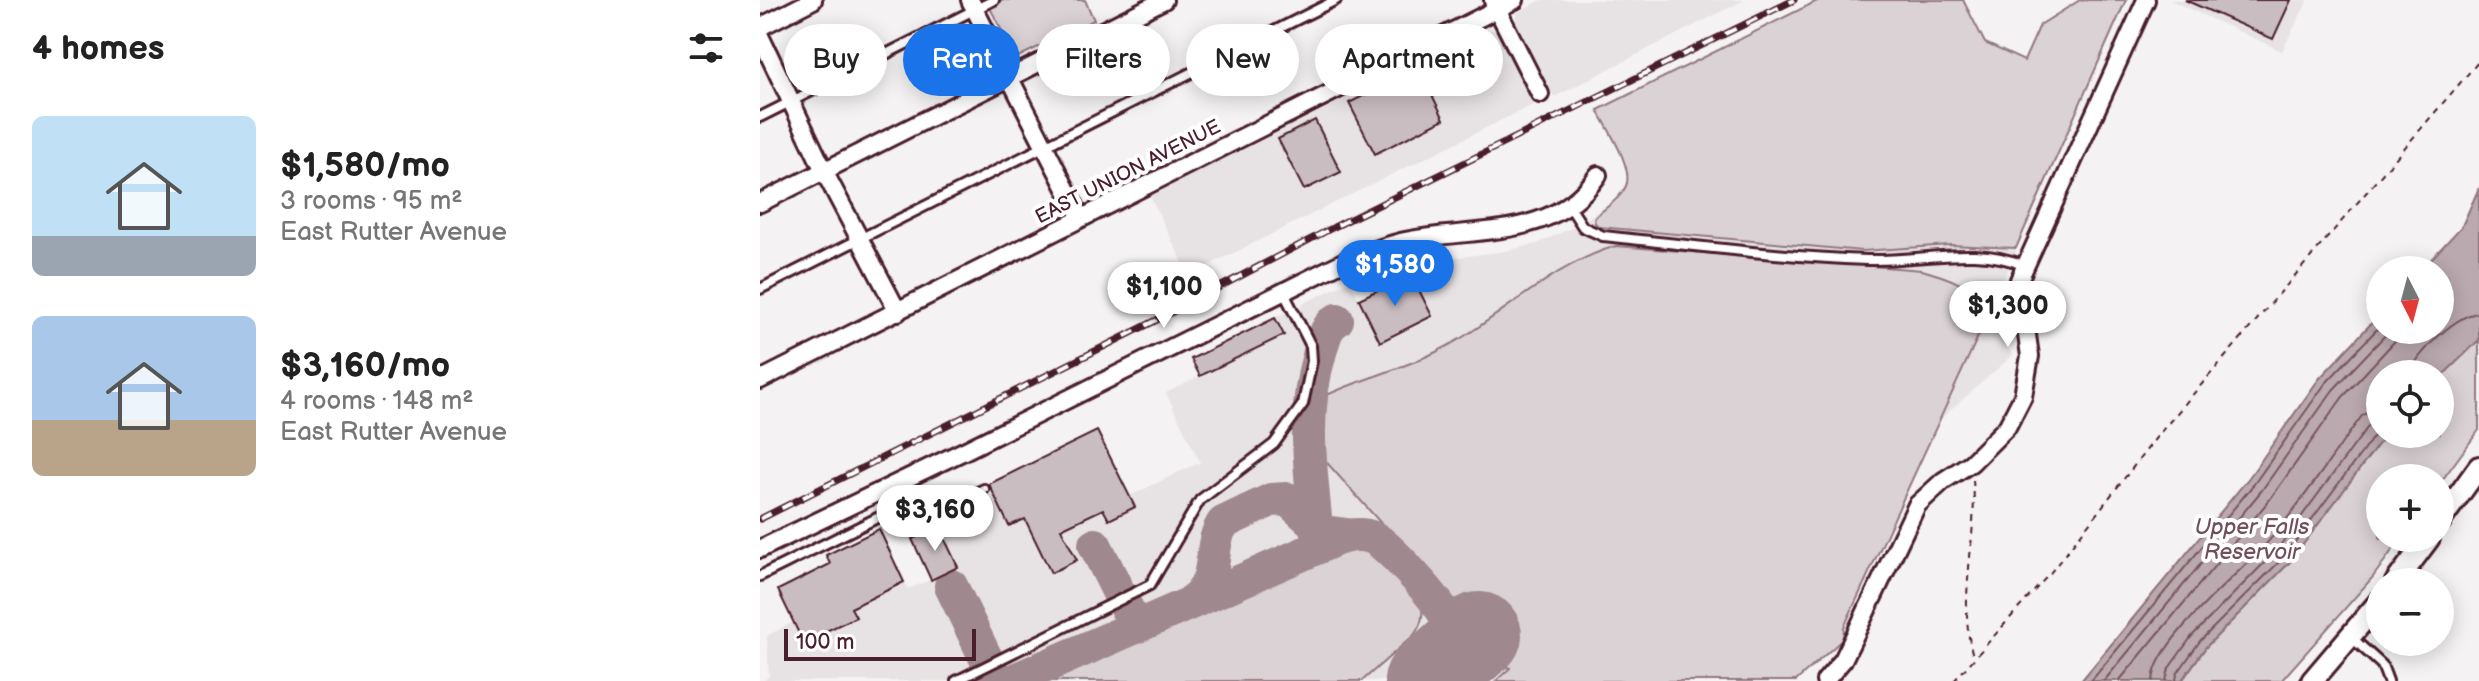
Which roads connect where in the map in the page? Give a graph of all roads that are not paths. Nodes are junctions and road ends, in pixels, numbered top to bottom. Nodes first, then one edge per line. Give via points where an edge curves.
1 (994, 0) edge
2 (1164, 0) edge
3 (1336, 0) edge
4 (1515, 0) edge
5 (2146, 0) edge
6 (804, 2) edge
7 (1495, 4) edge
8 (972, 5) edge
9 (982, 24) edge
10 (760, 27) edge
11 (760, 36) edge
12 (1020, 72) edge
13 (1540, 94) dead end
14 (973, 96) edge
15 (1019, 96) edge
16 (791, 101) junction
17 (760, 117) edge
18 (1045, 147) junction
19 (825, 173) junction
20 (1598, 175) dead end
21 (760, 203) edge
22 (1570, 207) junction
23 (1081, 218) junction
24 (860, 239) junction
25 (2025, 266) junction
26 (760, 289) edge
27 (1284, 293) junction
28 (898, 312) junction
29 (760, 380) edge
30 (2479, 467) edge
31 (984, 489) dead end
32 (881, 491) junction
33 (2454, 502) edge
34 (891, 511) junction
35 (760, 549) edge
36 (760, 576) edge
37 (2366, 618) edge
38 (2351, 637) junction
39 (1830, 679) edge
40 (956, 681) edge
41 (2312, 681) edge
42 (2388, 681) edge

1 - 8 lane
2 - 12 street
3 - 18 lane
4 - 7 street, EAST UNION AVENUE
5 - 25 street
6 - 10 street
7 - 13 street
7 - 23 street, EAST UNION AVENUE
8 - 9 street
8 - 16 lane
11 - 16 street
14 - 19 street
15 - 18 street
16 - 17 lane
16 - 19 street
18 - 23 street
18 - 24 lane
19 - 21 street
19 - 24 street
20 - 22 street
22 - 25 lane via 1583,227 1603,236 1857,260 1977,257 2010,259
22 - 27 street via 1518,226 1404,241 1341,263
23 - 28 street, EAST UNION AVENUE
24 - 26 lane
24 - 28 street
25 - 39 street via 2019,280 2020,302 2030,356 2023,396 2007,427 1917,505
27 - 32 street
27 - 40 lane via 1311,346 1312,361 1303,404 1274,444 1200,500 1150,585
28 - 29 street, EAST UNION AVENUE
30 - 33 street
31 - 34 lane via 899,528
32 - 34 lane
32 - 35 street
34 - 36 lane
37 - 38 street
38 - 41 street
38 - 42 lane via 2382,665

